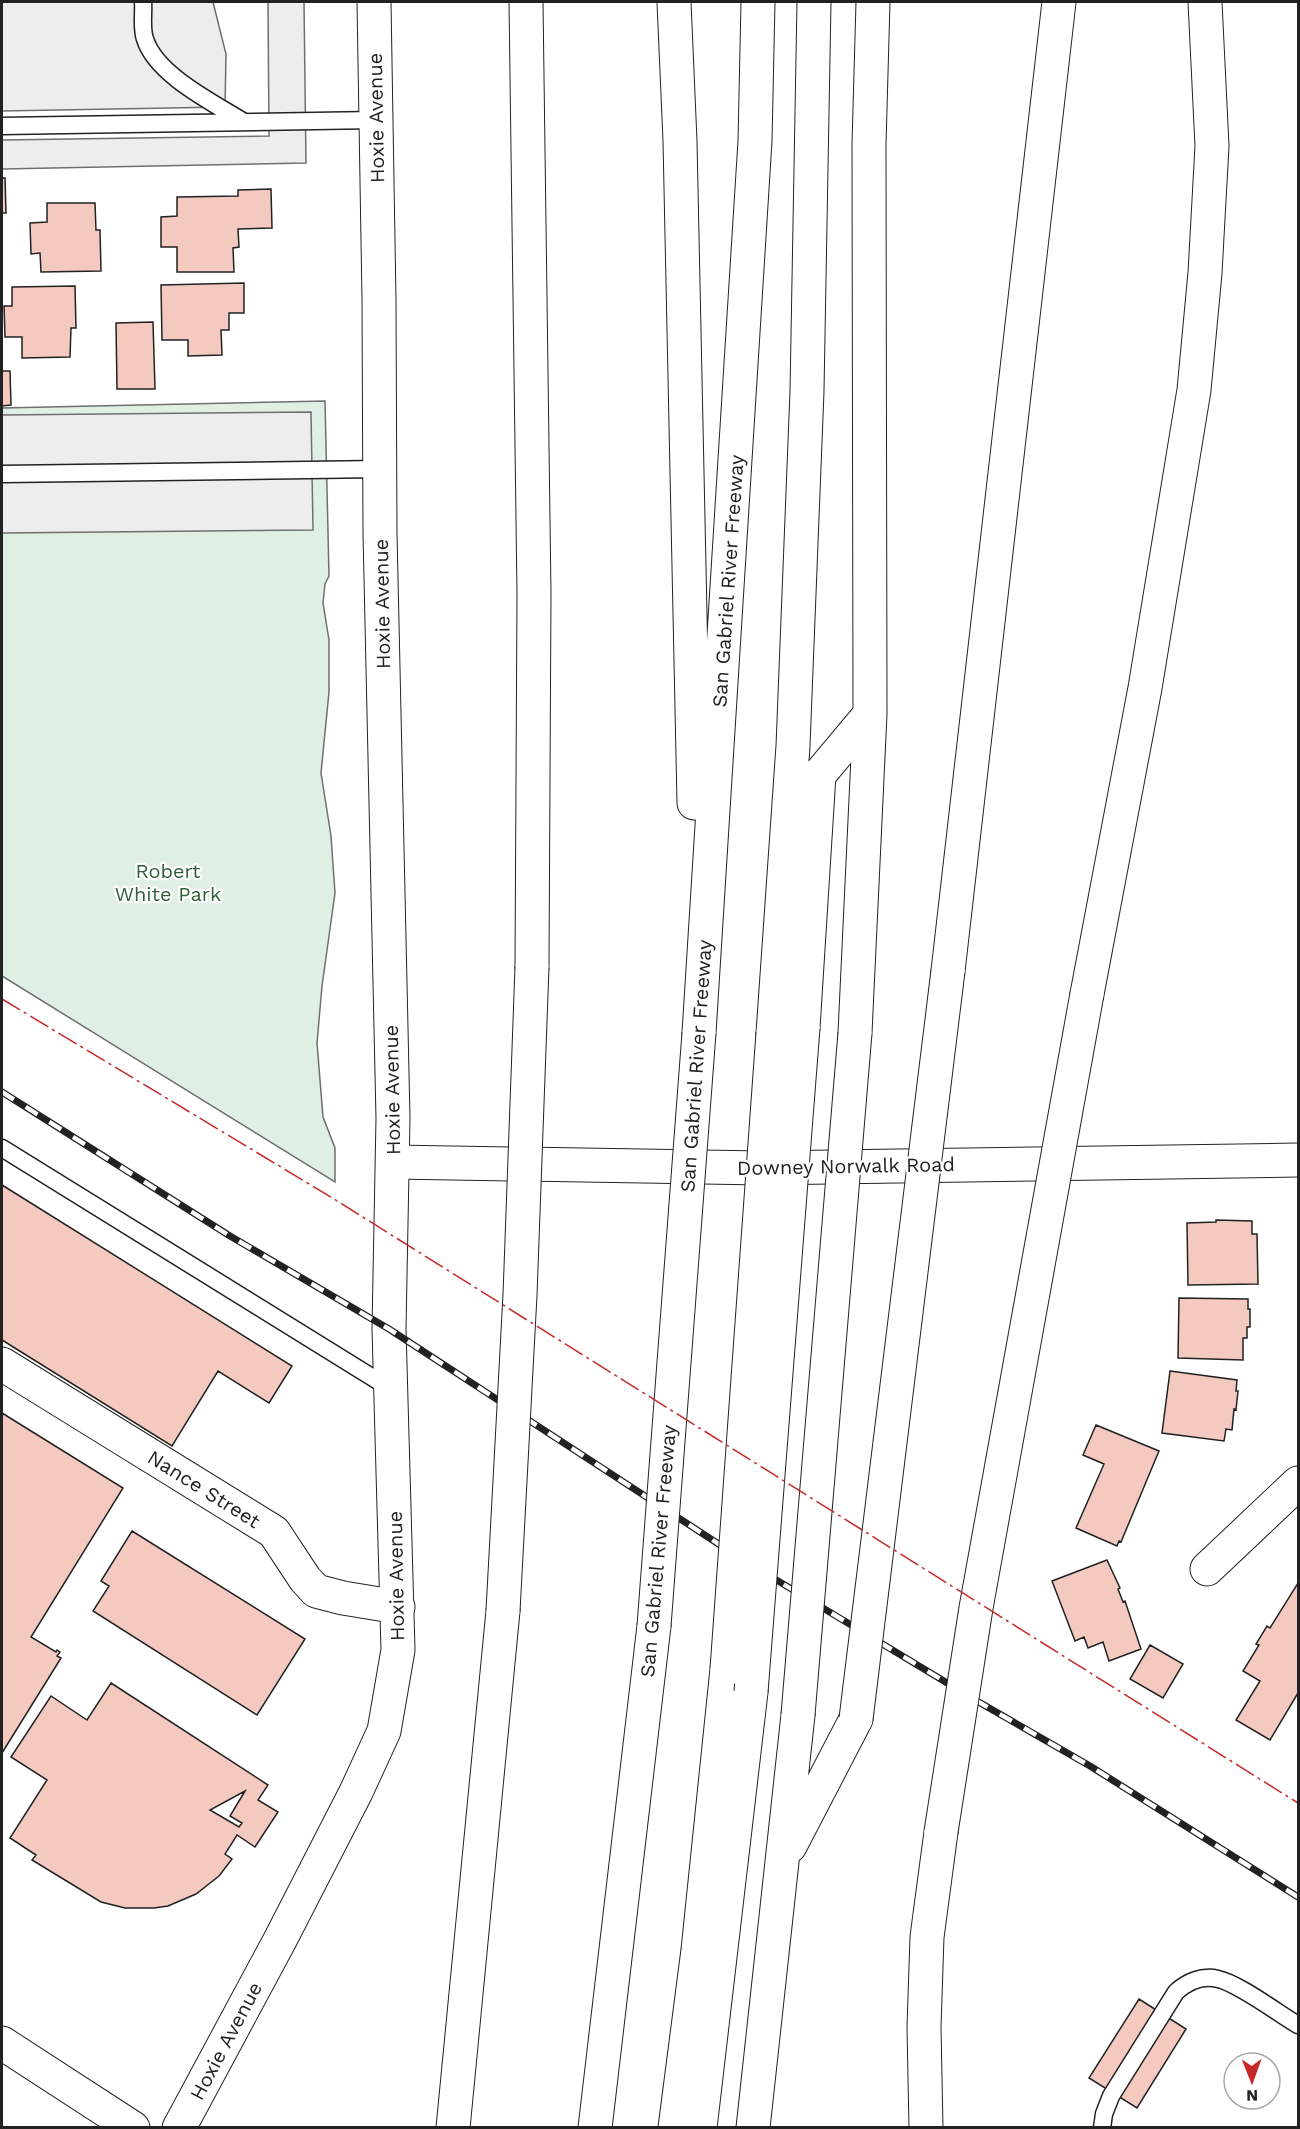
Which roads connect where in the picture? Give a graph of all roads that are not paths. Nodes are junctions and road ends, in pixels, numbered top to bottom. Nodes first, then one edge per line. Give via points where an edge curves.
1 (143, 2) edge
2 (374, 2) edge
3 (511, 2) edge
4 (526, 2) edge
5 (674, 2) edge
6 (758, 2) edge
7 (814, 2) edge
8 (873, 2) edge
9 (1059, 2) edge
10 (1205, 2) edge
11 (375, 120) junction
12 (244, 122) junction
13 (2, 126) edge
14 (530, 328) junction
15 (380, 468) junction
16 (2, 474) edge
17 (870, 714) junction
18 (788, 1031) junction
19 (699, 1033) junction
20 (2, 1148) edge
21 (1299, 1160) edge
22 (394, 1162) junction
23 (2, 1364) edge
24 (391, 1389) junction
25 (1299, 1483) edge
26 (1207, 1569) dead end
27 (398, 1607) junction
28 (781, 1863) junction
29 (1299, 2025) edge
30 (2, 2043) edge
31 (133, 2127) edge
32 (179, 2127) edge
33 (453, 2127) edge
34 (595, 2127) edge
35 (675, 2127) edge
36 (700, 2127) edge
37 (753, 2127) edge
38 (926, 2127) edge
39 (1102, 2127) edge

1 - 12 lane via 144,38 153,56 176,78
2 - 11 main road, Hoxie Avenue
3 - 14 main road
4 - 14 main road
5 - 19 main road
6 - 19 main road, San Gabriel River Freeway via 755,141
7 - 18 main road
8 - 17 main road via 869,144
9 - 28 main road, bridge via 948,971 856,1719
10 - 38 main road, bridge via 1212,146 1194,390 1145,688 976,1608 941,1832 927,1937
11 - 12 lane
11 - 15 main road, Hoxie Avenue
12 - 13 lane
14 - 33 main road, bridge via 534,593 532,967 520,1295 502,1611
15 - 16 lane
15 - 22 main road, Hoxie Avenue
17 - 18 main road via 819,775
17 - 28 main road, bridge via 855,1033 798,1715
18 - 35 main road, bridge via 727,1669
18 - 36 main road, bridge via 751,1692
19 - 34 main road, San Gabriel River Freeway, bridge via 654,1626
20 - 24 lane
21 - 22 main road, Downey Norwalk Road via 763,1168
22 - 24 main road, Hoxie Avenue
23 - 27 main road, Nance Street via 274,1532 316,1591
24 - 27 main road, Hoxie Avenue
25 - 26 main road
27 - 32 main road, Hoxie Avenue via 398,1650 384,1731 280,1940
28 - 37 main road
29 - 39 lane via 1218,1978 1187,1982 1176,1992 1111,2096
30 - 31 main road

